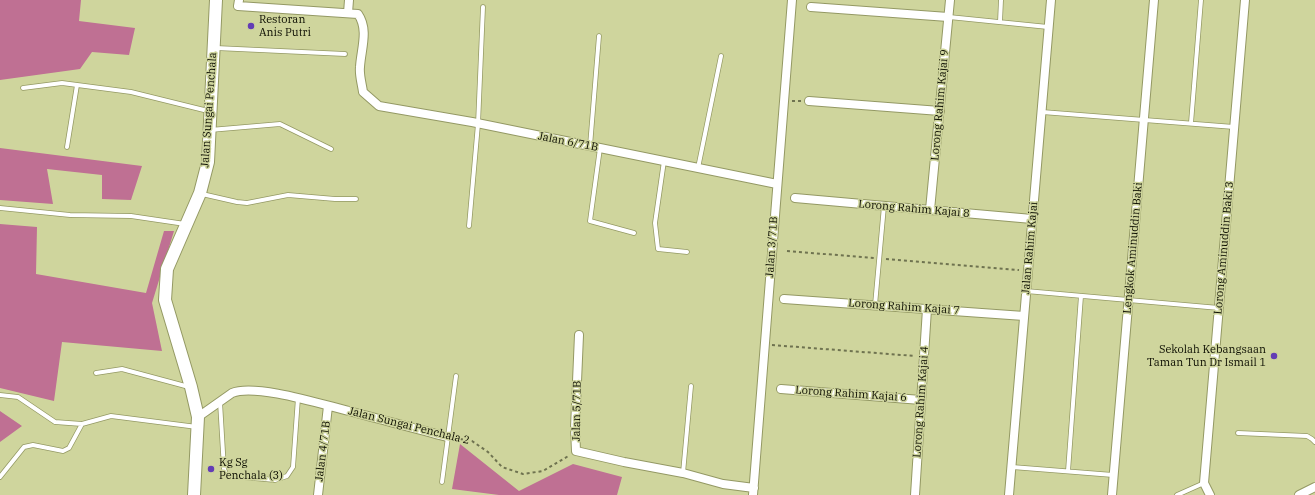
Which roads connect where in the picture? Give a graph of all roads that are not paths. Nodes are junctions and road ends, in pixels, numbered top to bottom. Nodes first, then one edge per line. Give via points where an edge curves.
1 (216, 0) edge
2 (239, 0) edge
3 (349, 0) edge
4 (792, 0) edge
5 (950, 0) edge
6 (1001, 0) edge
7 (1051, 0) edge
8 (1154, 0) edge
9 (1201, 0) edge
10 (1245, 0) edge
11 (483, 7) dead end
12 (811, 7) dead end
13 (348, 13) junction
14 (948, 17) junction
15 (1000, 22) junction
16 (1048, 27) junction
17 (599, 36) dead end
18 (214, 47) junction
19 (345, 54) dead end
20 (721, 56) dead end
21 (77, 85) junction
22 (23, 88) dead end
23 (809, 101) road end
24 (211, 111) junction
25 (940, 111) junction
26 (1041, 112) junction
27 (1144, 120) junction
28 (1191, 123) junction
29 (478, 124) junction
30 (1234, 127) junction
31 (210, 130) junction
32 (590, 146) junction
33 (67, 147) dead end
34 (600, 148) junction
35 (331, 149) dead end
36 (664, 161) junction
37 (698, 168) junction
38 (777, 184) junction
39 (200, 193) junction
40 (796, 198) dead end
41 (356, 199) dead end
42 (884, 206) junction
43 (0, 208) edge
44 (930, 210) junction
45 (1032, 219) junction
46 (186, 224) junction
47 (469, 226) dead end
48 (634, 233) dead end
49 (687, 252) dead end
50 (1026, 291) junction
51 (1081, 296) junction
52 (784, 299) dead end
53 (1129, 300) junction
54 (875, 305) junction
55 (1219, 308) junction
56 (928, 309) junction
57 (1024, 316) junction
58 (579, 335) dead end
59 (96, 373) dead end
60 (456, 376) dead end
61 (690, 386) dead end
62 (191, 387) junction
63 (781, 389) dead end
64 (0, 395) edge
65 (298, 398) junction
66 (921, 400) junction
67 (220, 402) junction
68 (328, 406) junction
69 (197, 422) junction
70 (82, 424) junction
71 (1238, 433) dead end
72 (447, 437) junction
73 (1315, 442) edge
74 (1012, 467) junction
75 (1068, 471) junction
76 (683, 473) junction
77 (1114, 475) junction
78 (0, 477) edge
79 (442, 482) dead end
80 (1204, 483) junction
81 (1315, 487) edge
82 (754, 492) edge
83 (194, 495) edge
84 (318, 495) edge
85 (917, 495) edge
86 (1009, 495) edge
87 (1112, 495) edge
88 (1177, 495) edge
89 (1210, 495) edge
90 (1299, 495) edge

1 - 18 street, Jalan Sungai Penchala
2 - 13 street via 238,6
3 - 13 street
4 - 38 street, Jalan 3/71B
5 - 14 street, Lorong Rahim Kajai 9
6 - 15 lane
7 - 16 street, Jalan Rahim Kajai
8 - 27 street, Lengkok Aminuddin Baki
9 - 28 lane
10 - 30 street, Lorong Aminuddin Baki 3
11 - 29 lane
12 - 14 street
13 - 29 street, Jalan 6/71B via 358,14 362,21 364,34 360,68 363,92 380,106
14 - 15 lane
14 - 25 street, Lorong Rahim Kajai 9
15 - 16 lane
16 - 26 street, Jalan Rahim Kajai
17 - 32 lane
18 - 19 lane
18 - 24 street, Jalan Sungai Penchala
20 - 37 lane
21 - 22 lane via 62,83
21 - 24 lane via 131,92
21 - 33 lane
23 - 25 street
24 - 31 street, Jalan Sungai Penchala
25 - 44 street, Lorong Rahim Kajai 9
26 - 27 lane
26 - 45 street, Jalan Rahim Kajai
27 - 28 lane
27 - 53 street, Lengkok Aminuddin Baki
28 - 30 lane
29 - 32 street, Jalan 6/71B
29 - 47 lane
30 - 55 street, Lorong Aminuddin Baki 3
31 - 35 lane via 280,124
31 - 39 street, Jalan Sungai Penchala via 208,162
32 - 34 street, Jalan 6/71B
34 - 36 street, Jalan 6/71B
34 - 48 lane via 590,221
36 - 37 street, Jalan 6/71B
36 - 49 lane via 655,222 658,249
37 - 38 street, Jalan 6/71B
38 - 82 street, Jalan 3/71B
39 - 41 lane via 247,203 288,195
39 - 46 street, Jalan Sungai Penchala
40 - 42 street, Lorong Rahim Kajai 8
42 - 44 street, Lorong Rahim Kajai 8
42 - 54 lane
43 - 46 lane via 70,215 131,216
44 - 45 street, Lorong Rahim Kajai 8
45 - 50 street, Jalan Rahim Kajai
46 - 62 street, Jalan Sungai Penchala via 167,270 165,300
50 - 51 lane
50 - 57 street, Jalan Rahim Kajai
51 - 53 lane
51 - 75 lane
52 - 54 street, Lorong Rahim Kajai 7
53 - 55 lane
53 - 77 street, Lengkok Aminuddin Baki
54 - 56 street, Lorong Rahim Kajai 7
55 - 80 street, Lorong Aminuddin Baki 3
56 - 57 street, Lorong Rahim Kajai 7
56 - 66 street, Lorong Rahim Kajai 4
57 - 74 street, Jalan Rahim Kajai
58 - 76 street, Jalan 5/71B via 576,451
59 - 62 lane via 122,369
60 - 72 lane
61 - 76 lane
62 - 69 street, Jalan Sungai Penchala
63 - 66 street, Lorong Rahim Kajai 6
64 - 70 lane via 18,397 55,422
65 - 67 street, Jalan Sungai Penchala 2 via 272,392 238,390
65 - 67 lane via 293,467 287,476 275,480 226,474
65 - 68 street, Jalan Sungai Penchala 2
66 - 85 street, Lorong Rahim Kajai 4
67 - 69 street, Jalan Sungai Penchala 2
68 - 72 street, Jalan Sungai Penchala 2
68 - 84 street, Jalan 4/71B
69 - 70 lane via 111,416
69 - 83 street, Jalan Sungai Penchala
70 - 78 lane via 69,448 63,451 33,445 24,447
71 - 73 lane via 1306,436
72 - 79 lane
74 - 75 lane
74 - 86 street, Jalan Rahim Kajai
75 - 77 lane
76 - 82 street, Jalan 5/71B
77 - 87 street, Lengkok Aminuddin Baki
80 - 88 lane
80 - 89 street
81 - 90 street

